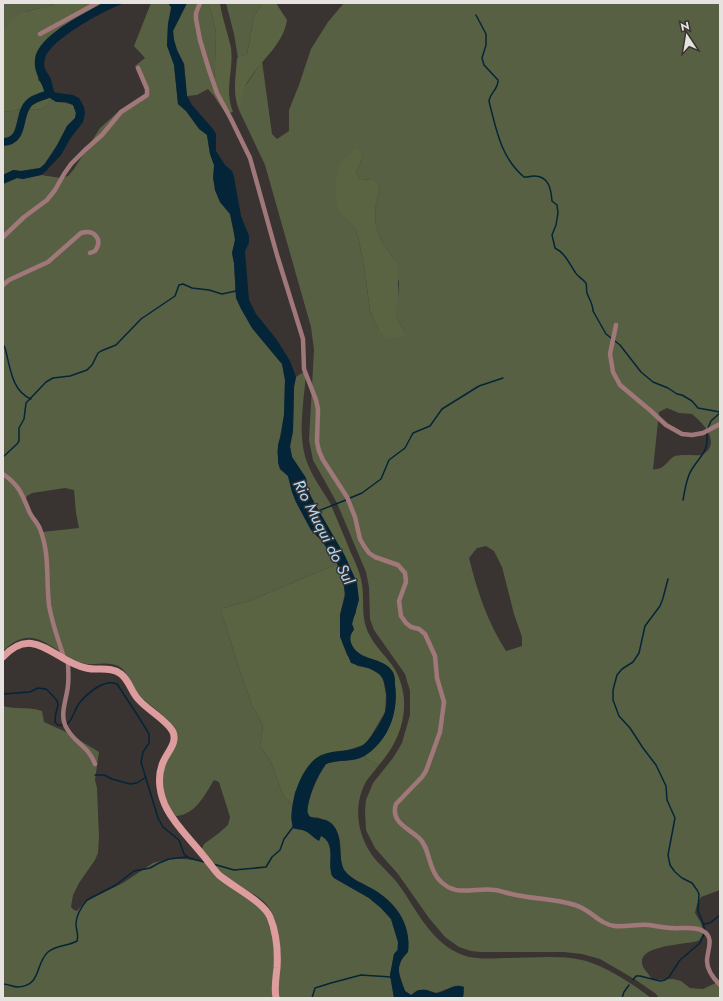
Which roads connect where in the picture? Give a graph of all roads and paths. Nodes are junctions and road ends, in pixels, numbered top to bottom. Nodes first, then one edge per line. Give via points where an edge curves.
1 (97, 3) edge
2 (200, 3) edge
3 (40, 34) dead end
4 (138, 68) dead end
5 (3, 237) edge
6 (90, 252) dead end
7 (3, 285) edge
8 (616, 324) dead end
9 (720, 424) edge
10 (3, 474) edge
11 (3, 657) edge
12 (66, 659) junction
13 (95, 764) dead end
14 (720, 985) edge
15 (276, 998) edge

1 - 3 street
2 - 14 street via 196,19 209,70 217,94 250,158 303,339 304,368 318,409 319,451 347,497 364,546 375,557 398,565 405,573 406,582 400,601 401,616 406,623 424,634 435,656 437,678 444,702 440,732 426,771 396,804 396,818 423,842 435,874 453,890 494,890 561,902 583,908 602,921 615,926 648,925 702,930 709,938 708,967
4 - 5 street via 147,95 121,112 102,135 71,164 47,200
6 - 7 street via 97,249 98,240 96,235 88,231 48,262
8 - 9 street via 610,354 613,372 620,384 666,425 682,434 703,433
10 - 12 street via 22,492 41,531 47,560 50,611
11 - 12 main road via 17,645 28,642 36,643
12 - 13 street via 68,686 64,724 70,734 89,751
12 - 15 main road via 86,668 113,670 122,674 135,697 171,729 174,741 161,766 160,776 160,790 164,802 170,816 219,875 268,912 273,925 277,955

